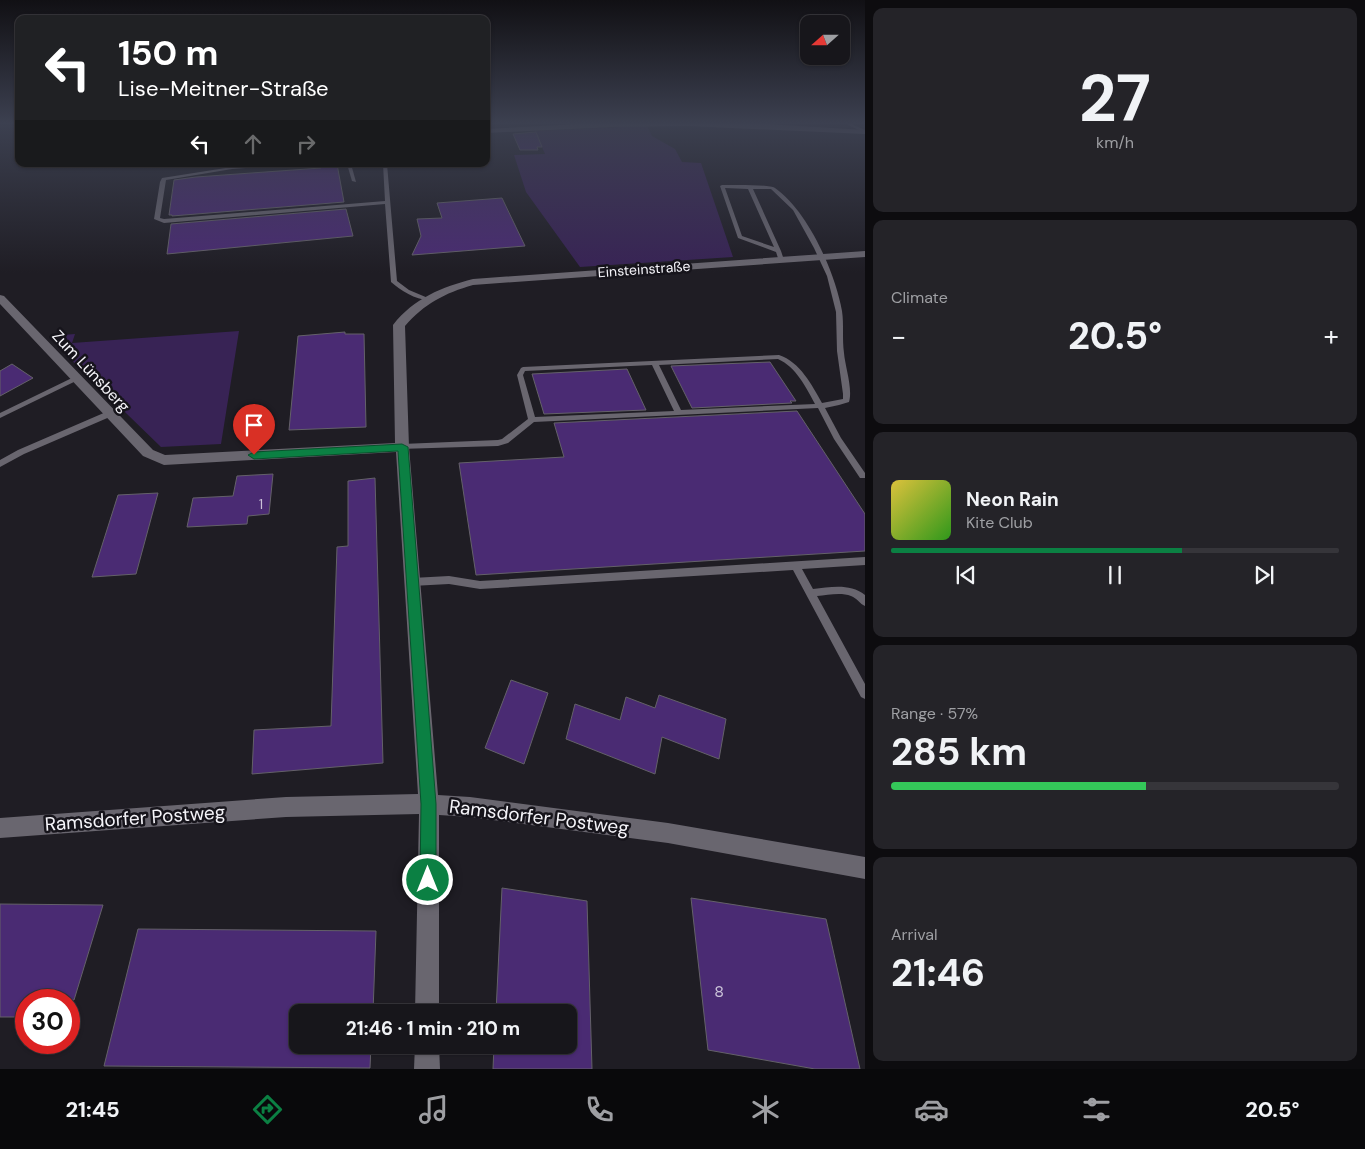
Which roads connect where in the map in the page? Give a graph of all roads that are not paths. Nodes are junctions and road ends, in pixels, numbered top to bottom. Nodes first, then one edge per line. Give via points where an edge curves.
1 (202, 173) edge
2 (352, 173) edge
3 (385, 173) edge
4 (354, 181) dead end
5 (750, 187) junction
6 (387, 202) junction
7 (865, 254) edge
8 (779, 255) junction
9 (822, 257) junction
10 (0, 298) edge
11 (426, 299) junction
12 (655, 363) junction
13 (76, 380) junction
14 (820, 406) junction
15 (678, 412) junction
16 (109, 414) junction
17 (0, 416) edge
18 (532, 420) junction
19 (402, 447) junction
20 (0, 464) edge
21 (864, 477) edge
22 (865, 562) edge
23 (796, 566) junction
24 (412, 582) junction
25 (811, 593) junction
26 (865, 602) edge
27 (865, 694) edge
28 (429, 804) junction
29 (0, 828) edge
30 (865, 868) edge
31 (427, 1004) edge
32 (427, 1054) edge
33 (427, 1069) edge

1 - 6 lane via 164,179 157,219 164,221
2 - 4 lane
3 - 6 lane
5 - 8 lane
5 - 8 lane via 722,186 740,237
5 - 9 lane via 772,188 795,209
6 - 11 lane via 394,282
7 - 9 street, Einsteinstraße
8 - 9 street, Einsteinstraße
8 - 11 street, Einsteinstraße via 473,282
9 - 14 lane via 839,312 840,351 847,394 846,400
10 - 13 street, Zum Lünsberg
11 - 19 street, Einsteinstraße via 399,325
12 - 14 lane via 784,358
12 - 15 lane
12 - 18 lane via 523,369 520,374
13 - 16 street, Zum Lünsberg
13 - 17 lane
14 - 15 lane
14 - 21 lane
15 - 18 lane
16 - 19 street, Zum Lünsberg via 148,453 164,460
16 - 20 lane
18 - 19 lane via 498,443
19 - 24 street, Einsteinstraße
22 - 23 lane
23 - 24 lane via 480,585 449,580
23 - 25 lane
24 - 28 street, Einsteinstraße
25 - 26 lane via 851,591 858,593
25 - 27 lane
28 - 29 street, Ramsdorfer Postweg via 286,807
28 - 30 street, Ramsdorfer Postweg via 668,833
28 - 31 street, Einsteinstraße
32 - 33 street

